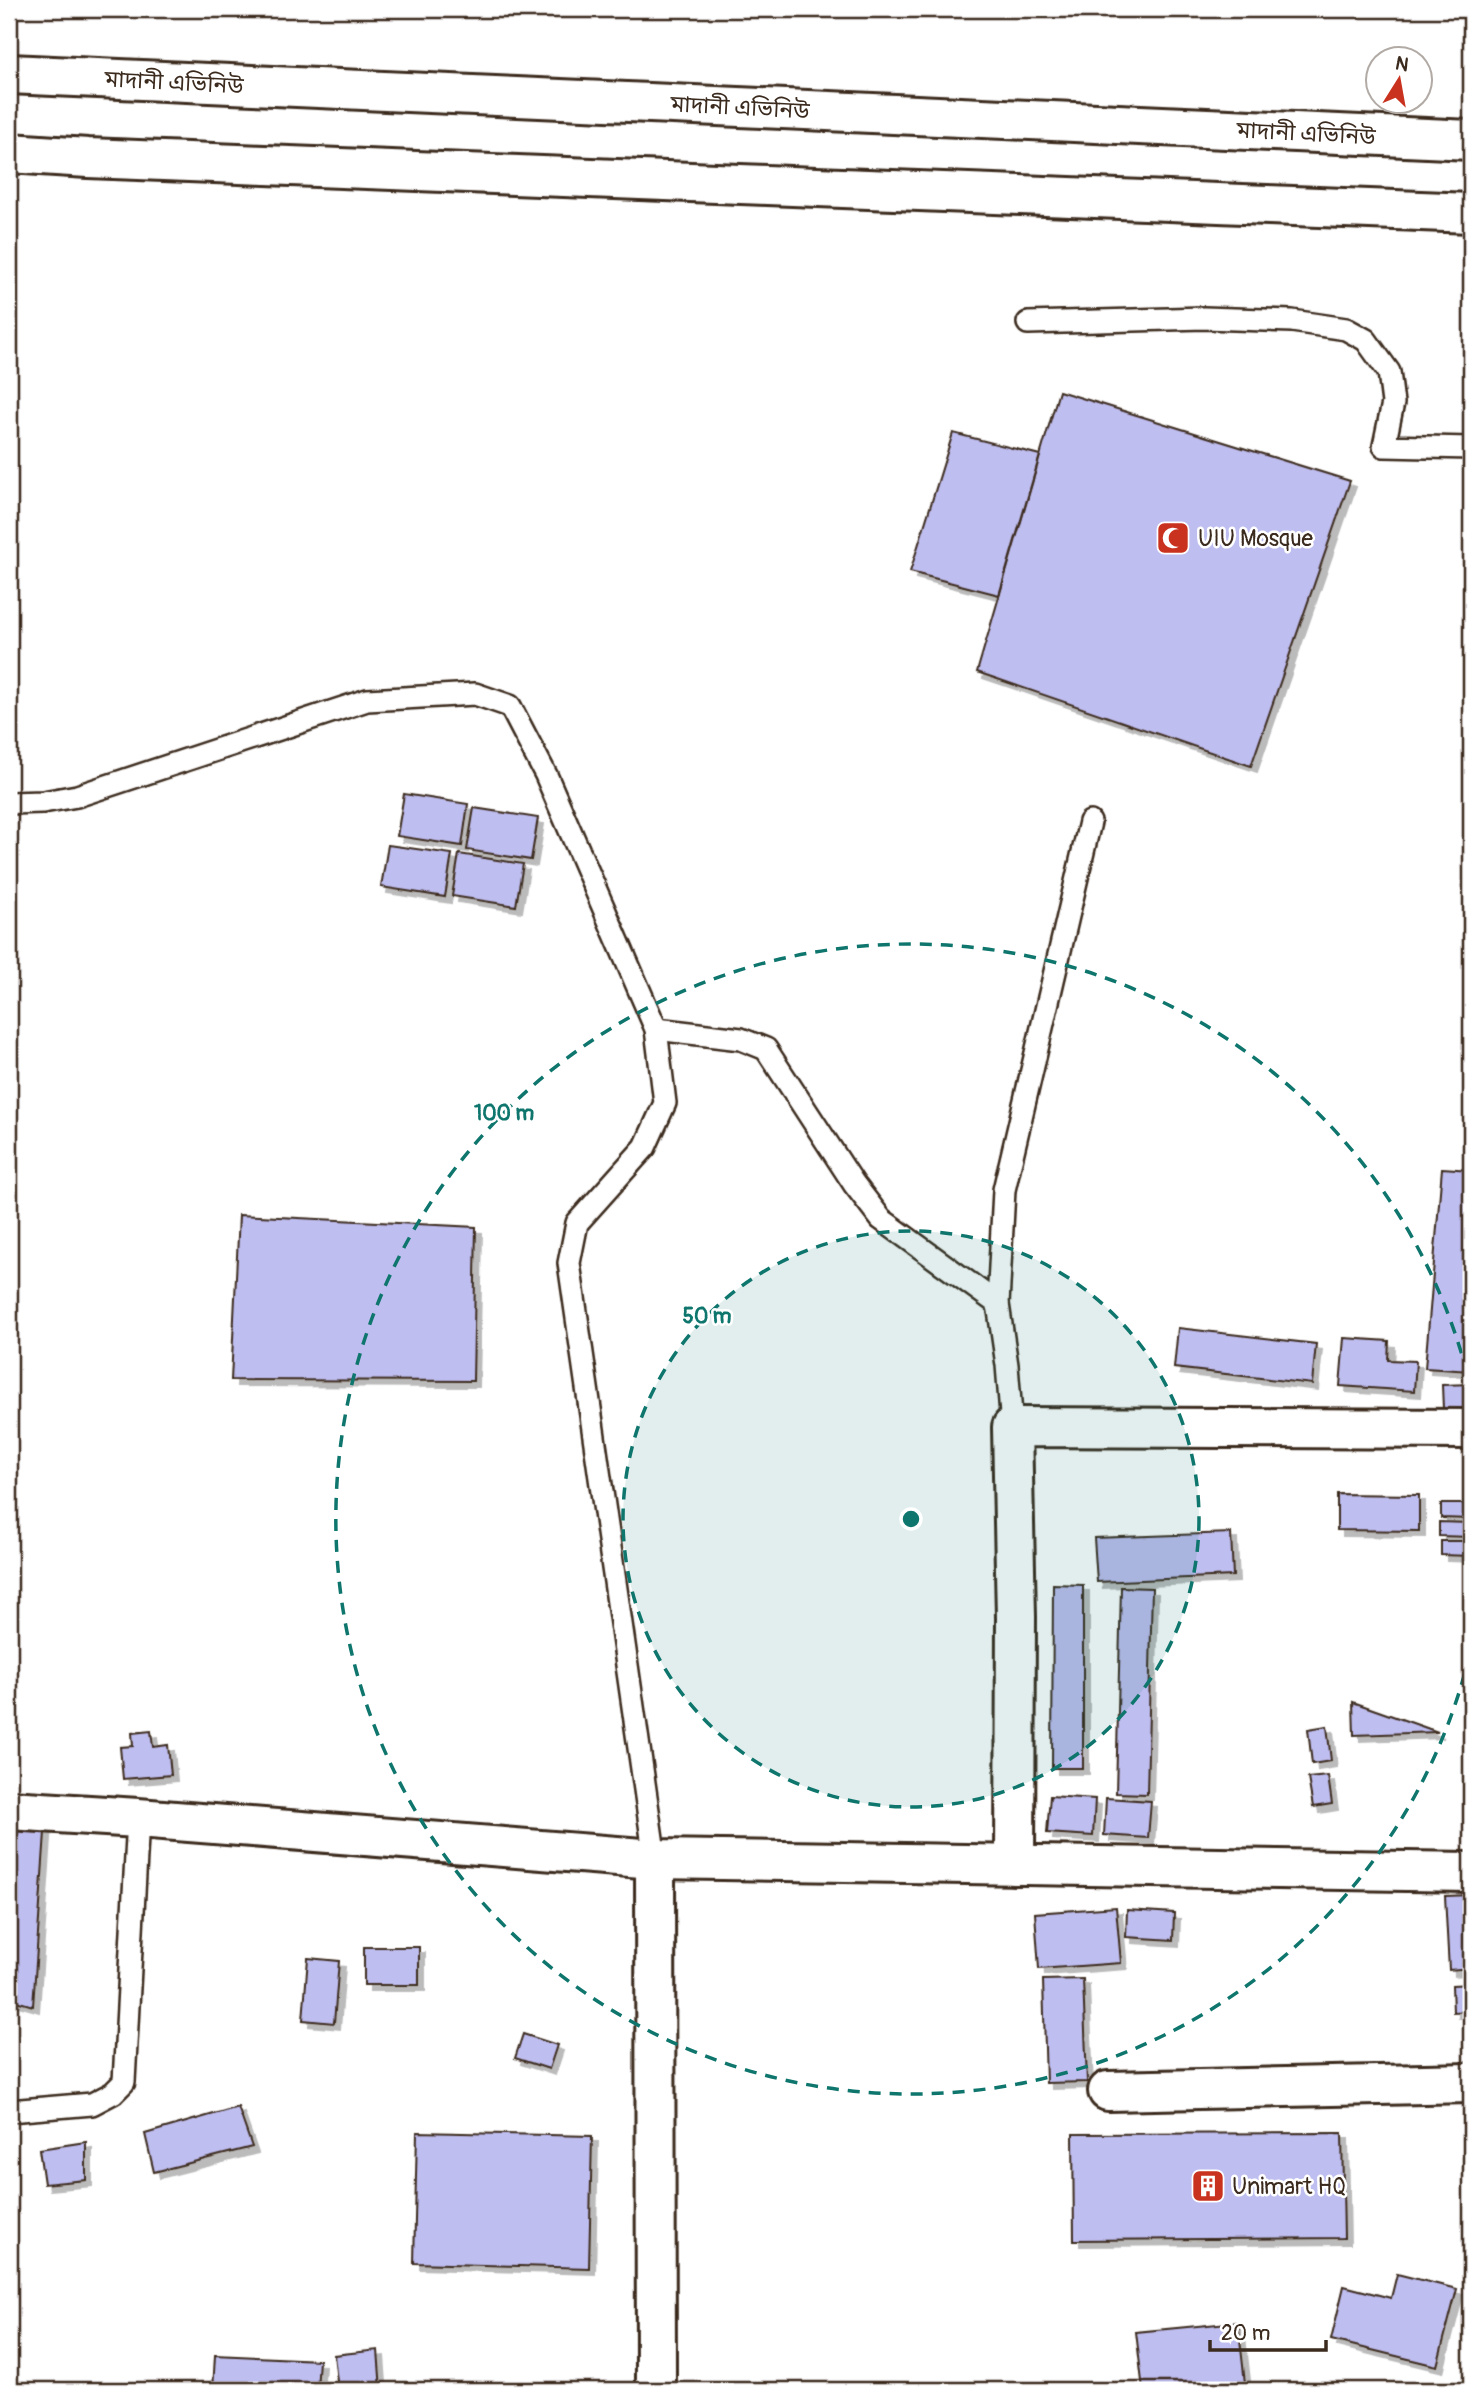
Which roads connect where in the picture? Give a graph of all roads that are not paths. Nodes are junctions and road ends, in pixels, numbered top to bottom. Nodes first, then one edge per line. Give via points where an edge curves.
1 (9, 74) edge
2 (1471, 140) edge
3 (9, 153) edge
4 (1471, 213) edge
5 (1028, 323) dead end
6 (1471, 448) edge
7 (9, 803) edge
8 (1090, 822) dead end
9 (656, 1029) junction
10 (998, 1304) junction
11 (1012, 1427) junction
12 (1471, 1429) edge
13 (9, 1811) edge
14 (138, 1818) junction
15 (655, 1858) junction
16 (1015, 1866) junction
17 (1471, 1872) edge
18 (1471, 2083) edge
19 (1108, 2091) dead end
20 (9, 2112) edge
21 (656, 2390) edge

1 - 2 street, মাদানী এভিনিউ
3 - 4 street
5 - 6 lane via 1204,318 1292,321 1346,329 1366,340 1389,372 1393,403 1384,446
7 - 9 lane via 77,796 368,700 475,694 510,706 546,775
8 - 10 lane via 1004,1190
9 - 10 lane via 741,1038 766,1049 881,1219
9 - 15 lane via 665,1103 645,1147 577,1223 569,1263
10 - 11 lane
11 - 12 street
11 - 16 street
13 - 14 street
14 - 15 street
14 - 20 lane via 124,2082 92,2104
15 - 16 street
15 - 21 street
16 - 17 street
18 - 19 street

